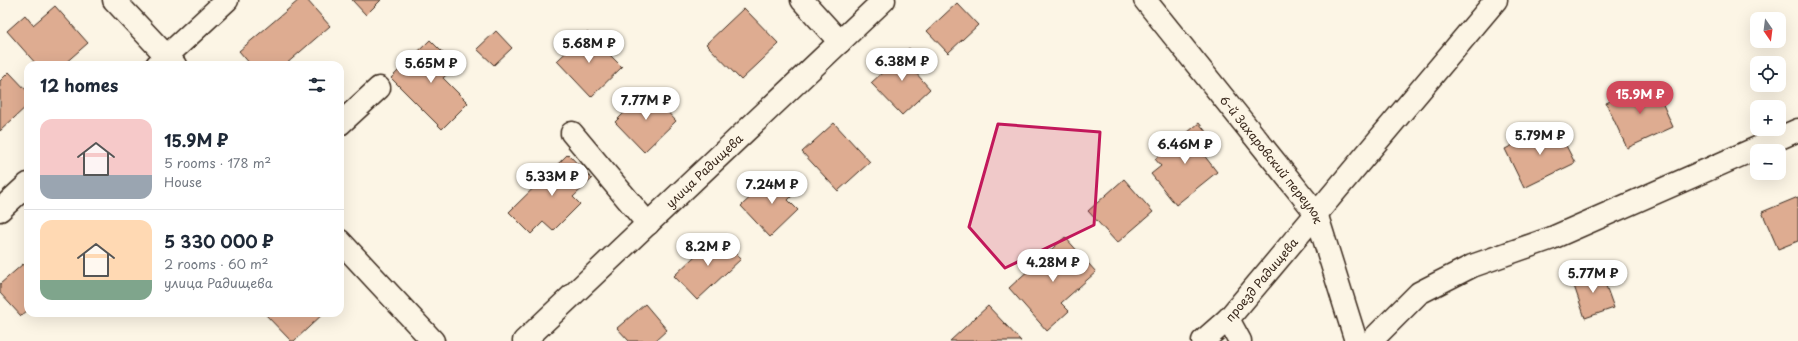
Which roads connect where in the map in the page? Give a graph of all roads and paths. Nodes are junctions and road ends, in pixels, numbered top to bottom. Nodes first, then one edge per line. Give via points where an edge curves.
1 (114, 0) edge
2 (227, 0) edge
3 (802, 0) edge
4 (884, 0) edge
5 (1145, 0) edge
6 (1496, 0) edge
7 (840, 42) junction
8 (165, 61) edge
9 (167, 61) edge
10 (379, 88) dead end
11 (344, 120) edge
12 (1798, 130) edge
13 (572, 133) dead end
14 (24, 188) edge
15 (0, 210) edge
16 (1316, 213) junction
17 (648, 224) junction
18 (344, 245) edge
19 (1228, 319) junction
20 (433, 341) edge
21 (524, 341) edge
22 (1203, 341) edge
23 (1240, 341) edge
24 (1356, 341) edge
25 (1371, 341) edge

1 - 8 street
2 - 9 street
3 - 7 street
4 - 7 street, улица Радищева
5 - 16 street, 6-й Захаровский переулок
6 - 16 street, проезд Радищева
7 - 17 street, улица Радищева
10 - 11 street
12 - 25 street via 1552,238 1472,266 1419,293
13 - 17 street
14 - 15 street
16 - 19 street, проезд Радищева
16 - 24 street, 6-й Захаровский переулок
17 - 21 street, улица Радищева
18 - 20 street
19 - 22 street, проезд Радищева
19 - 23 street

